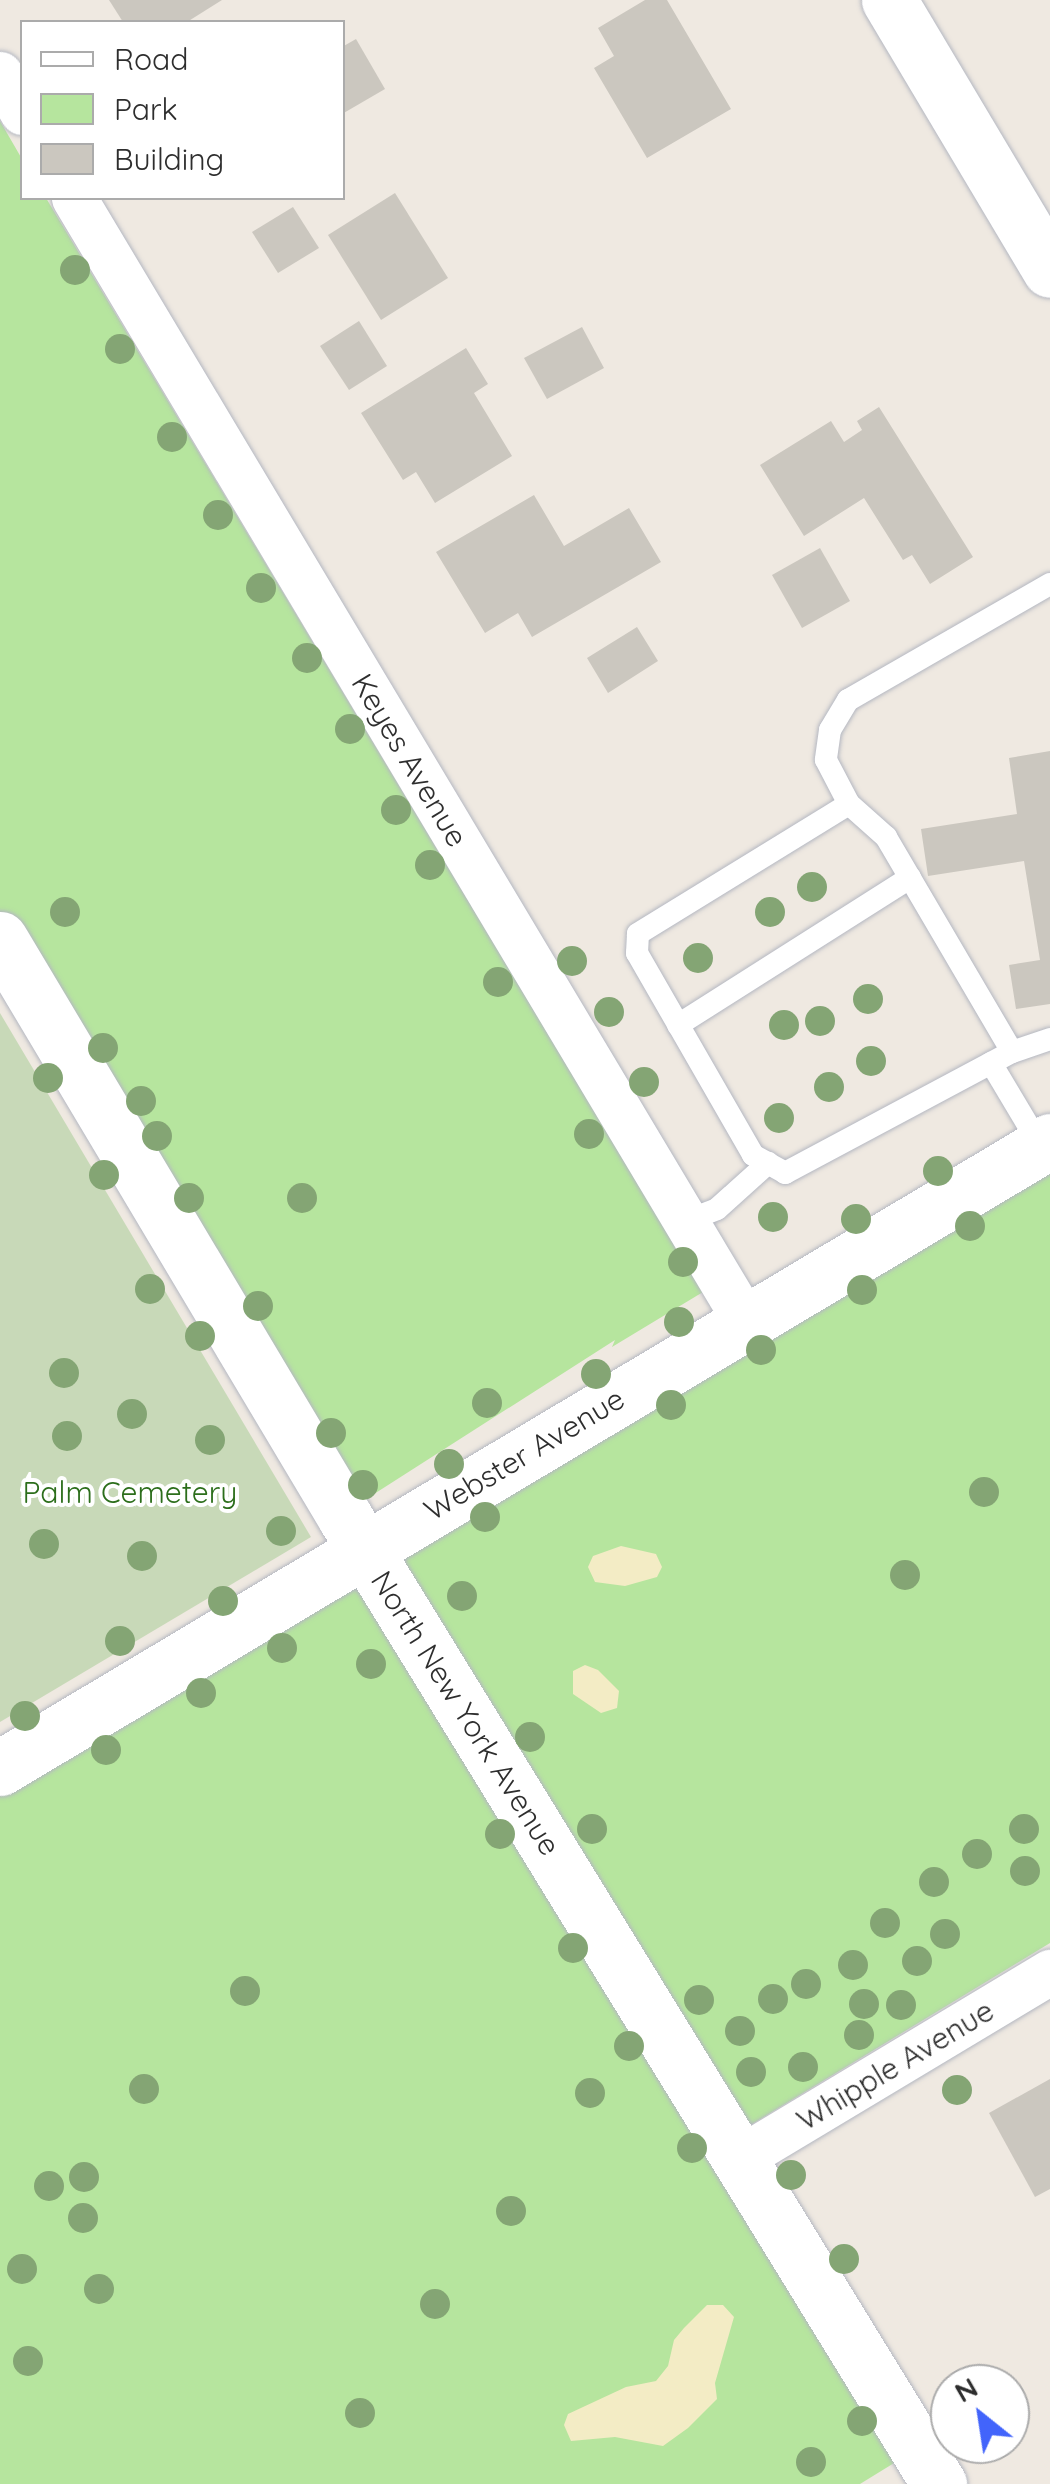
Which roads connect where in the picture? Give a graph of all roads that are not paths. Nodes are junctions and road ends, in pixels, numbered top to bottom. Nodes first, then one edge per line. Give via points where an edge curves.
1 (889, 0) edge
2 (0, 74) edge
3 (20, 109) edge
4 (75, 200) edge
5 (1050, 270) edge
6 (1050, 584) edge
7 (849, 804) junction
8 (910, 878) junction
9 (0, 938) edge
10 (678, 1025) junction
11 (1050, 1038) edge
12 (1008, 1054) junction
13 (1046, 1144) edge
14 (768, 1164) junction
15 (686, 1222) junction
16 (746, 1322) junction
17 (364, 1549) junction
18 (0, 1768) edge
19 (1050, 1972) edge
20 (740, 2158) junction
21 (940, 2484) edge

1 - 5 street
2 - 3 street
4 - 15 street, Keyes Avenue
6 - 7 lane via 848,700 830,730 826,760
7 - 8 lane via 886,838
7 - 10 lane via 638,934 637,952
8 - 10 lane
8 - 12 lane
9 - 17 street, North New York Avenue
10 - 14 lane via 753,1156
11 - 12 lane
12 - 13 lane
12 - 14 lane via 785,1173
13 - 16 street, Webster Avenue
14 - 15 lane via 718,1208
15 - 16 street, Keyes Avenue
16 - 17 street, Webster Avenue
17 - 18 street, Webster Avenue
17 - 20 street, North New York Avenue
19 - 20 street, Whipple Avenue
20 - 21 street, North New York Avenue

